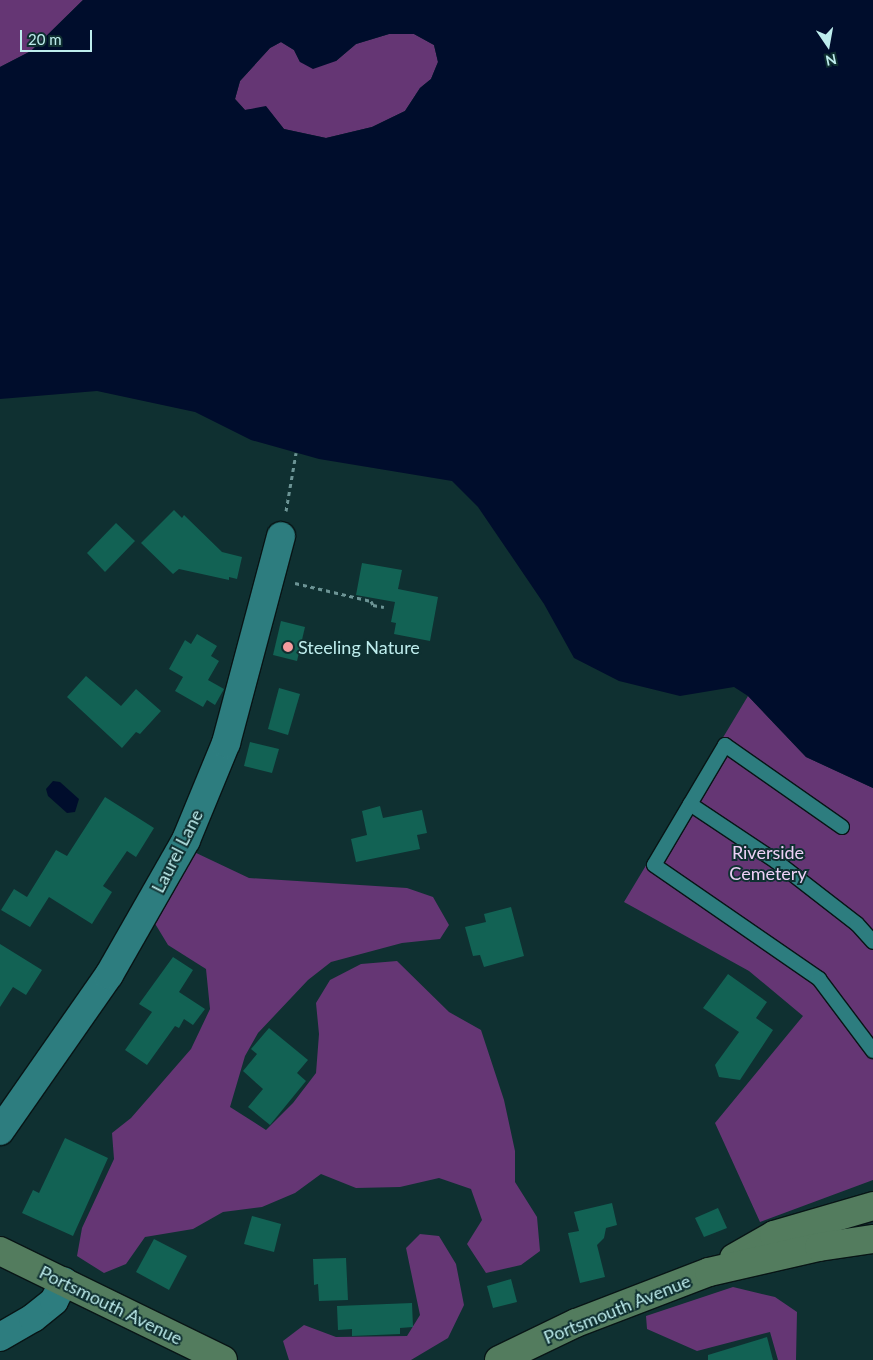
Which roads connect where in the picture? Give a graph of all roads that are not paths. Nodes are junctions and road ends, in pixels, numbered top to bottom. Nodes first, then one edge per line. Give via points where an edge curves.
1 (281, 536) road end
2 (690, 804) junction
3 (842, 827) dead end
4 (873, 942) edge
5 (873, 1051) edge
6 (0, 1131) edge
7 (873, 1206) edge
8 (873, 1239) edge
9 (0, 1251) edge
10 (709, 1272) junction
11 (64, 1281) junction
12 (0, 1337) edge
13 (222, 1360) edge
14 (499, 1360) edge

1 - 6 street, Laurel Lane via 226,743 186,840 109,975
2 - 3 lane via 726,745
2 - 4 lane via 776,862 857,924
2 - 5 lane via 654,865 820,979
7 - 10 main road, Portsmouth Avenue via 774,1236
8 - 10 main road, Portsmouth Avenue via 819,1247
9 - 11 main road, Portsmouth Avenue
10 - 14 main road, Portsmouth Avenue via 576,1323
11 - 12 street via 54,1301
11 - 13 main road, Portsmouth Avenue

